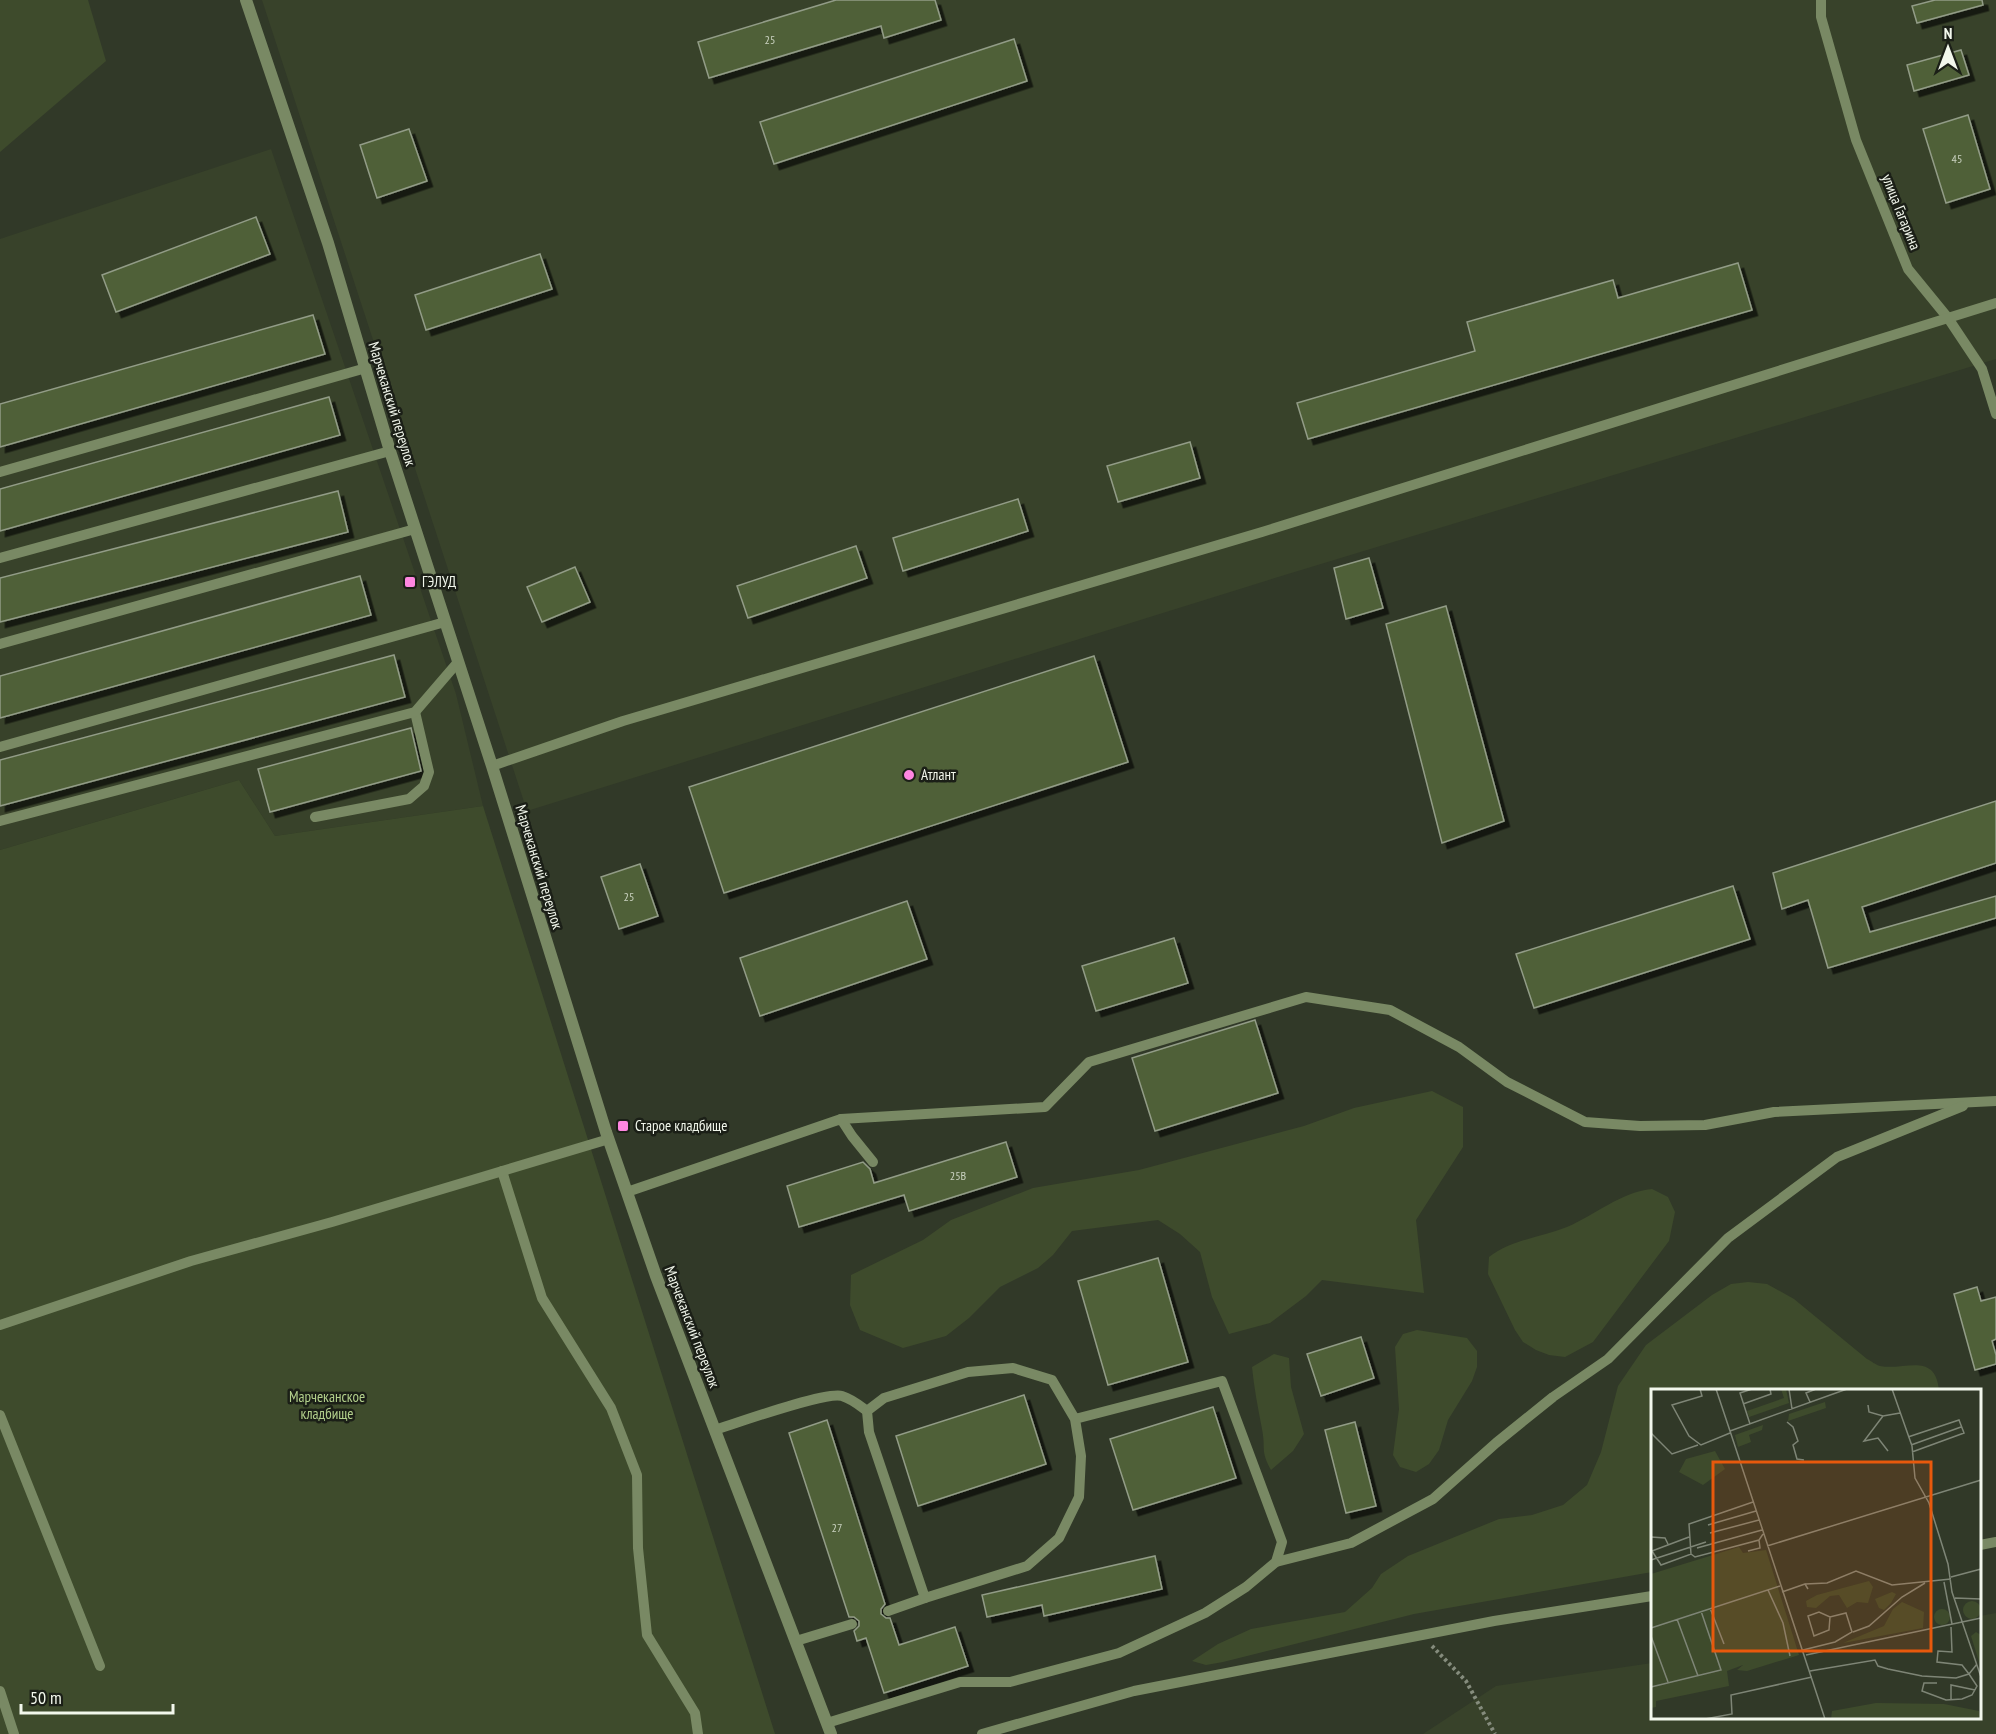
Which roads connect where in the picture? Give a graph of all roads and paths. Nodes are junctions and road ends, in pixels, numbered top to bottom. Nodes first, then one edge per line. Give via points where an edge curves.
1 (246, 0) edge
2 (1821, 0) edge
3 (1996, 303) edge
4 (1948, 318) junction
5 (366, 368) junction
6 (1996, 414) edge
7 (390, 451) junction
8 (0, 472) edge
9 (415, 529) junction
10 (0, 558) edge
11 (445, 622) junction
12 (0, 644) edge
13 (458, 662) junction
14 (415, 712) junction
15 (0, 747) edge
16 (492, 766) junction
17 (315, 817) dead end
18 (0, 822) edge
19 (1996, 1101) edge
20 (1972, 1102) junction
21 (841, 1119) junction
22 (609, 1139) junction
23 (873, 1162) dead end
24 (502, 1171) junction
25 (627, 1192) junction
26 (0, 1325) edge
27 (867, 1411) junction
28 (0, 1415) edge
29 (1075, 1419) junction
30 (715, 1430) junction
31 (1996, 1542) edge
32 (1981, 1545) edge
33 (1276, 1562) junction
34 (1651, 1596) edge
35 (925, 1598) junction
36 (888, 1611) dead end
37 (852, 1624) dead end
38 (1421, 1635) junction
39 (796, 1641) junction
40 (100, 1666) dead end
41 (0, 1691) edge
42 (829, 1729) edge
43 (14, 1734) edge
44 (698, 1734) edge
45 (982, 1734) edge
46 (1495, 1734) edge

1 - 5 street, Марчеканский переулок
2 - 4 lane, улица Гагарина via 1821,17 1856,140 1903,258
3 - 4 lane
4 - 6 lane, улица Гагарина via 1982,369
4 - 16 lane via 1273,528 622,721
5 - 7 street, Марчеканский переулок
5 - 8 lane
7 - 9 street, Марчеканский переулок
7 - 10 lane
9 - 11 street, Марчеканский переулок
9 - 12 lane
11 - 13 street, Марчеканский переулок
11 - 15 lane
13 - 14 lane
13 - 16 street, Марчеканский переулок
14 - 17 lane via 429,772 424,786 409,799
14 - 18 lane
16 - 22 street, Марчеканский переулок
19 - 20 lane
20 - 21 lane via 1774,1112 1705,1125 1585,1122 1507,1082 1459,1047 1390,1010 1306,997 1089,1062 1045,1107
20 - 33 lane via 1837,1157 1728,1238 1608,1359 1553,1397 1433,1498 1351,1543
21 - 23 lane
21 - 25 lane
22 - 24 lane
22 - 25 street, Марчеканский переулок
24 - 26 lane via 191,1261
24 - 44 lane via 542,1298 611,1408 637,1475 638,1548 647,1635 695,1713
25 - 30 street, Марчеканский переулок
27 - 29 lane via 884,1398 968,1372 1013,1368 1052,1380
27 - 30 lane via 840,1395
27 - 35 lane via 868,1432
28 - 40 lane
29 - 33 lane via 1222,1381 1282,1542
29 - 35 lane via 1081,1456 1078,1497 1059,1538 1027,1566
30 - 39 street, Марчеканский переулок
31 - 32 lane
33 - 42 lane via 1205,1613 1119,1653 1010,1682 960,1682
34 - 38 lane
35 - 36 lane
37 - 39 lane
38 - 45 lane via 1134,1691
38 - 46 path via 1466,1682
39 - 42 street, Марчеканский переулок
41 - 43 lane

